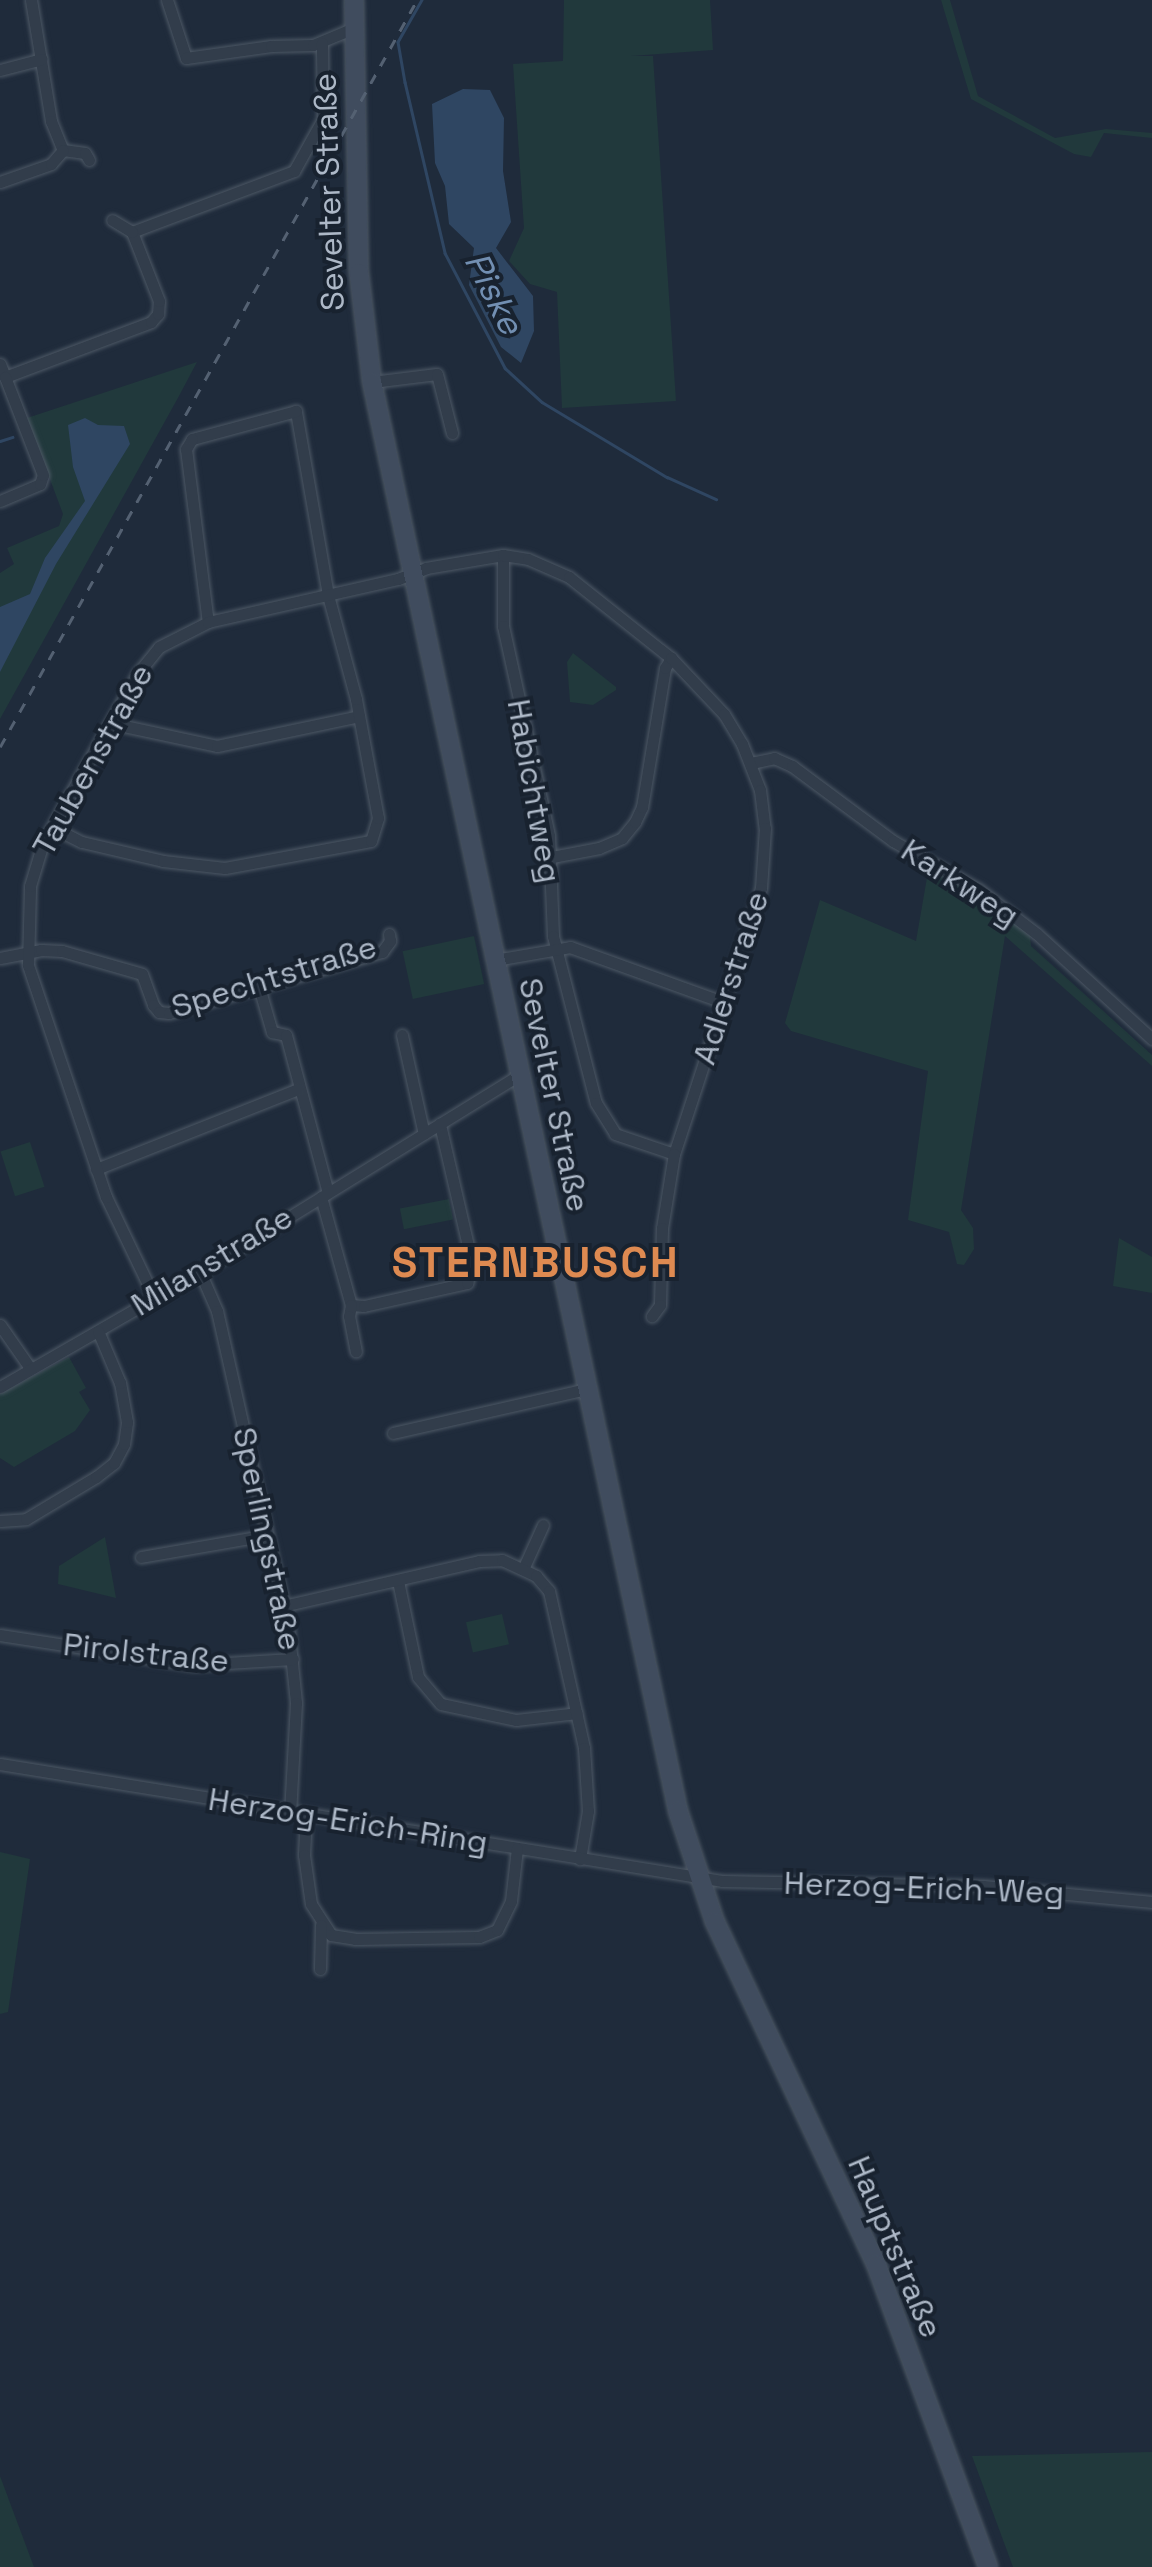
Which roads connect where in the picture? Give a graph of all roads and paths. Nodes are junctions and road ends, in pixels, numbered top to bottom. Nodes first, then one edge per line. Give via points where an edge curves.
1 (31, 0) edge
2 (166, 0) edge
3 (354, 0) edge
4 (354, 28) junction
5 (322, 44) junction
6 (42, 60) junction
7 (0, 70) edge
8 (64, 150) junction
9 (89, 160) dead end
10 (0, 182) edge
11 (112, 220) dead end
12 (132, 232) junction
13 (0, 364) edge
14 (5, 377) junction
15 (372, 382) junction
16 (452, 432) dead end
17 (0, 501) edge
18 (503, 555) junction
19 (411, 574) junction
20 (328, 595) junction
21 (208, 622) junction
22 (670, 658) junction
23 (359, 716) junction
24 (110, 723) junction
25 (750, 763) junction
26 (54, 828) junction
27 (552, 857) junction
28 (389, 934) dead end
29 (556, 948) junction
30 (27, 952) junction
31 (0, 958) edge
32 (494, 960) junction
33 (260, 987) junction
34 (723, 1002) junction
35 (402, 1035) dead end
36 (1152, 1039) edge
37 (520, 1075) junction
38 (298, 1090) junction
39 (440, 1124) junction
40 (424, 1134) junction
41 (674, 1154) junction
42 (96, 1169) junction
43 (324, 1195) junction
44 (200, 1272) junction
45 (154, 1297) junction
46 (351, 1305) junction
47 (652, 1316) dead end
48 (0, 1325) edge
49 (98, 1331) junction
50 (356, 1351) dead end
51 (30, 1368) junction
52 (0, 1387) edge
53 (587, 1389) junction
54 (393, 1433) dead end
55 (0, 1521) edge
56 (544, 1524) dead end
57 (268, 1535) junction
58 (142, 1557) dead end
59 (524, 1568) junction
60 (398, 1581) junction
61 (283, 1606) junction
62 (0, 1635) edge
63 (293, 1659) junction
64 (577, 1713) junction
65 (0, 1764) edge
66 (290, 1813) junction
67 (306, 1815) junction
68 (517, 1848) junction
69 (580, 1859) junction
70 (696, 1877) junction
71 (1152, 1902) edge
72 (321, 1925) junction
73 (320, 1969) dead end
74 (988, 2567) edge

1 - 6 street
2 - 5 street via 186,58
3 - 4 street, Sevelter Straße
4 - 5 street
4 - 15 street, Sevelter Straße via 358,261
5 - 12 street via 323,120 294,172
6 - 7 street
6 - 8 street via 51,121
8 - 9 street via 85,153
8 - 10 street via 51,164
11 - 12 street
12 - 14 street via 158,301 151,322
13 - 14 street
14 - 17 street via 43,476 40,484
15 - 16 street via 437,374
15 - 19 street, Sevelter Straße
18 - 19 street, Adlerstraße
18 - 22 street, Adlerstraße via 569,577
18 - 27 street, Habichtweg via 503,626
19 - 20 street, Taubenstraße
19 - 32 street, Sevelter Straße
20 - 21 street, Taubenstraße
20 - 21 street via 300,417 286,411 192,439 186,449
20 - 23 street
21 - 24 street, Taubenstraße via 148,657
22 - 25 street, Adlerstraße via 724,714
22 - 27 street via 635,822 622,838
23 - 24 street via 217,746
23 - 26 street via 378,818 371,841 225,868 82,842
24 - 26 street, Taubenstraße
25 - 34 street, Adlerstraße via 765,828 764,869
25 - 36 street, Karkweg via 774,758 792,766 894,840 978,889
26 - 30 street, Taubenstraße via 35,860
27 - 29 street, Habichtweg
28 - 33 street, Spechtstraße via 382,952
29 - 32 street
29 - 34 street via 590,951
29 - 41 street, Habichtweg via 604,1121 628,1142
30 - 31 street
30 - 33 street, Spechtstraße via 62,951 142,974 158,1012
30 - 42 street, Taubenstraße
32 - 37 street, Sevelter Straße
33 - 38 street via 272,1032 286,1034
34 - 41 street, Adlerstraße
35 - 40 street
37 - 39 street, Milanstraße
37 - 53 street, Sevelter Straße
38 - 42 street
38 - 43 street
39 - 40 street, Milanstraße
39 - 46 street via 472,1273 466,1283
40 - 43 street, Milanstraße
41 - 47 street, Adlerstraße via 662,1228 660,1305
42 - 45 street, Taubenstraße
43 - 44 street, Milanstraße
43 - 46 street
44 - 45 street, Milanstraße
44 - 57 street, Sperlingstraße via 217,1311
45 - 49 street, Milanstraße
46 - 50 street
48 - 51 street
49 - 51 street, Milanstraße
49 - 55 street via 120,1383 127,1422 119,1454 96,1478 36,1514
51 - 52 street, Milanstraße
53 - 54 street
53 - 70 street, Sevelter Straße
56 - 59 street
57 - 58 street
57 - 61 street, Sperlingstraße
59 - 60 street via 480,1561
59 - 64 street via 549,1592
60 - 61 street
60 - 64 street via 418,1677 441,1704 516,1720
61 - 63 street, Sperlingstraße
62 - 63 street, Pirolstraße via 194,1664
63 - 66 street, Sperlingstraße
64 - 69 street via 588,1811
65 - 66 street, Herzog-Erich-Ring
66 - 67 street, Herzog-Erich-Ring
67 - 68 street, Herzog-Erich-Ring
67 - 72 street via 306,1880
68 - 69 street, Herzog-Erich-Ring
68 - 72 street via 511,1902 497,1930 355,1939 332,1935
69 - 70 street, Herzog-Erich-Ring
70 - 71 street, Herzog-Erich-Weg via 983,1886
70 - 74 street, Hauptstraße via 876,2264
72 - 73 street

